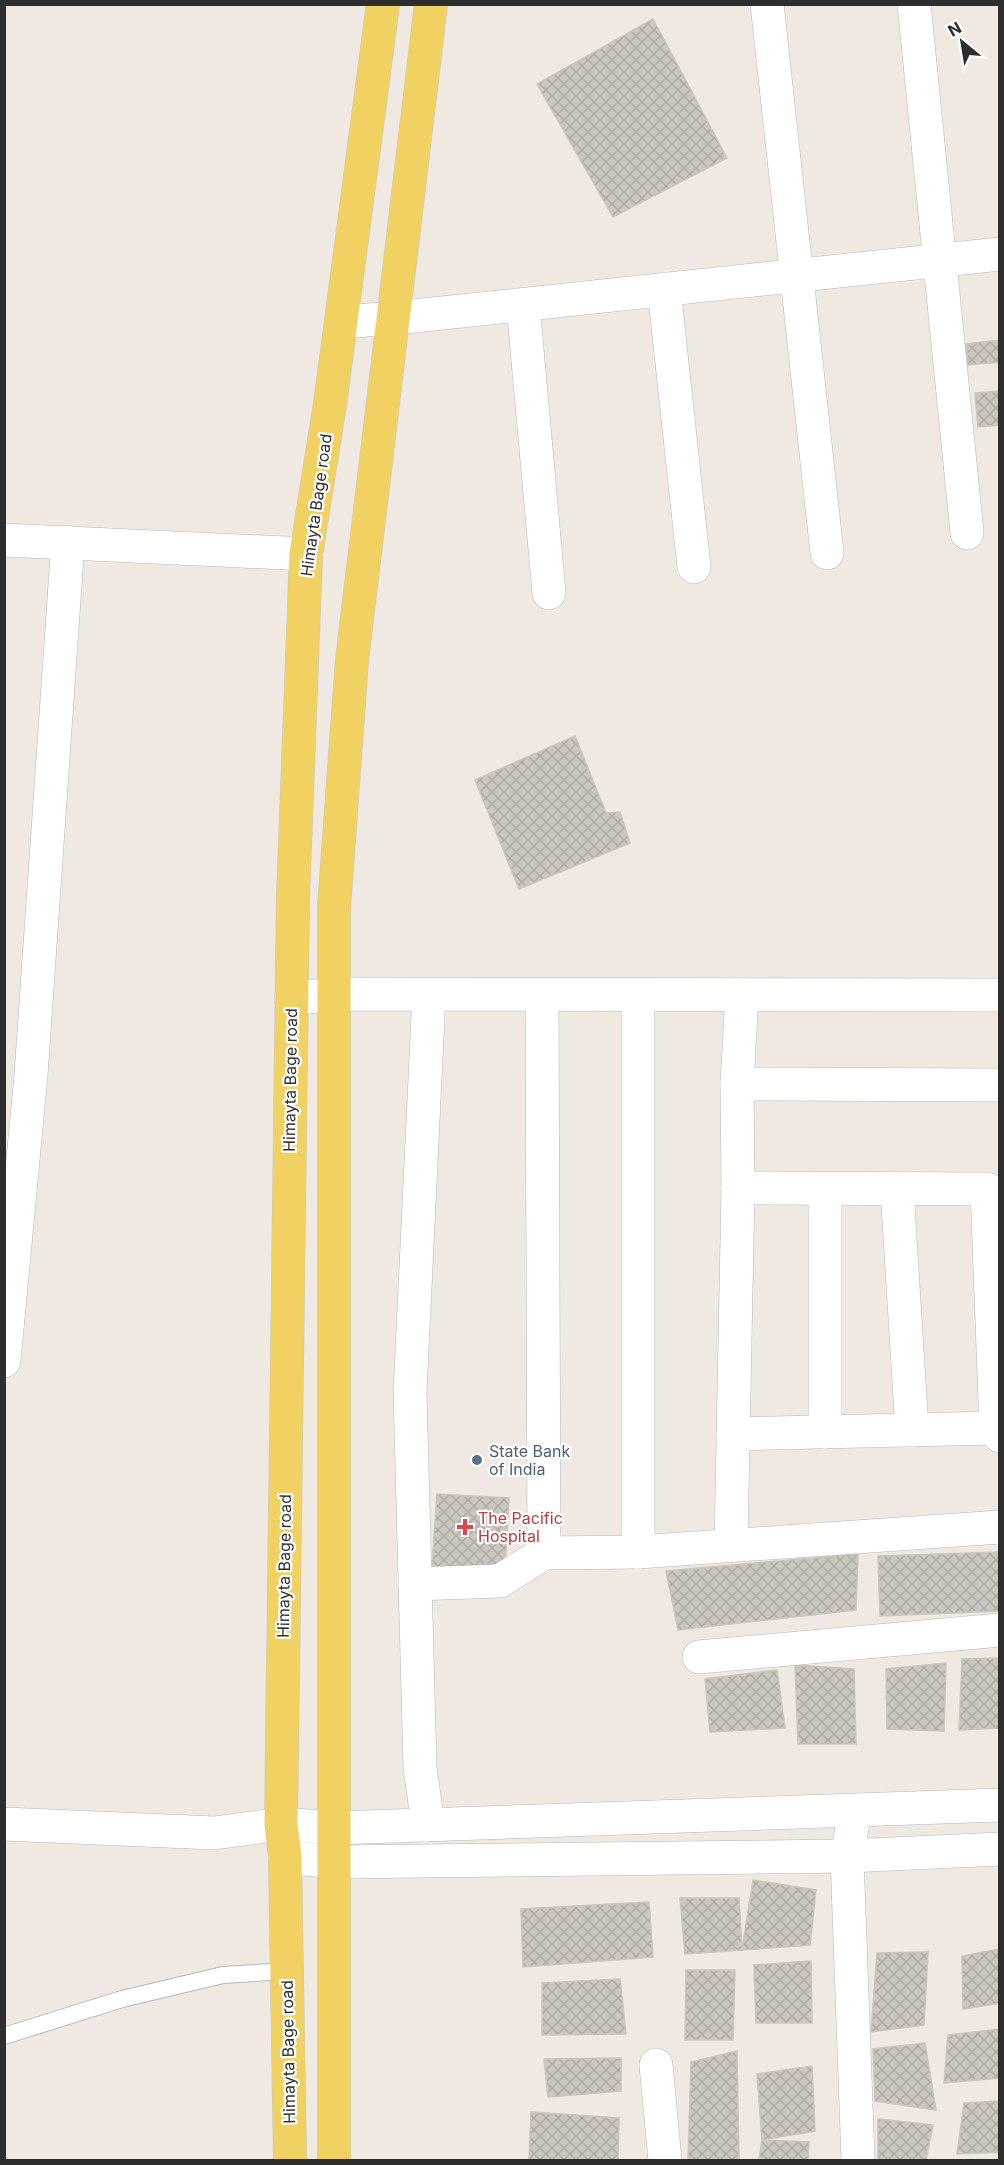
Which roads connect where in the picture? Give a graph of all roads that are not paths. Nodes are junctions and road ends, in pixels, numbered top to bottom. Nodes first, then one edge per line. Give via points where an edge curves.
1 (383, 4) edge
2 (431, 4) edge
3 (767, 4) edge
4 (914, 4) edge
5 (999, 255) edge
6 (940, 260) junction
7 (796, 275) junction
8 (664, 289) junction
9 (523, 305) junction
10 (395, 318) junction
11 (341, 322) junction
12 (967, 533) dead end
13 (4, 540) edge
14 (68, 542) junction
15 (827, 553) dead end
16 (306, 554) junction
17 (694, 567) dead end
18 (549, 592) dead end
19 (334, 994) junction
20 (429, 994) junction
21 (542, 995) junction
22 (638, 995) junction
23 (742, 995) junction
24 (999, 995) edge
25 (291, 999) junction
26 (18, 1074) edge
27 (737, 1084) junction
28 (999, 1085) edge
29 (738, 1188) junction
30 (825, 1189) junction
31 (897, 1189) junction
32 (4, 1361) edge
33 (912, 1430) junction
34 (825, 1432) junction
35 (998, 1432) edge
36 (734, 1434) junction
37 (999, 1527) edge
38 (731, 1545) junction
39 (638, 1552) junction
40 (544, 1553) junction
41 (415, 1584) junction
42 (999, 1630) edge
43 (699, 1657) dead end
44 (999, 1805) edge
45 (855, 1811) junction
46 (4, 1824) edge
47 (281, 1824) junction
48 (428, 1825) junction
49 (335, 1828) junction
50 (214, 1833) junction
51 (999, 1849) edge
52 (847, 1856) junction
53 (285, 1857) junction
54 (336, 1862) junction
55 (287, 1971) junction
56 (4, 2036) edge
57 (656, 2065) dead end
58 (290, 2160) edge
59 (334, 2160) edge
60 (665, 2160) edge
61 (858, 2160) edge

1 - 11 main road, Himayta Bage road
2 - 10 main road
3 - 7 street
4 - 6 street
5 - 6 street
6 - 7 street
6 - 12 street
7 - 8 street
7 - 15 street
8 - 9 street
8 - 17 street
9 - 10 street
9 - 18 street
10 - 11 street
10 - 19 main road via 352,660 334,907
11 - 16 main road, Himayta Bage road
13 - 14 street
14 - 16 street
14 - 26 street
16 - 25 main road, Himayta Bage road
19 - 20 street
19 - 25 street
19 - 49 main road
20 - 21 street
20 - 41 street via 410,1392
21 - 22 street
21 - 40 street
22 - 23 street
22 - 39 street
23 - 24 street
23 - 27 street
25 - 47 main road, Himayta Bage road
26 - 32 street
27 - 28 street
27 - 29 street
29 - 30 street
29 - 36 street
30 - 31 street
30 - 34 street
31 - 33 street
31 - 35 street via 987,1189
33 - 34 street
33 - 35 street
34 - 36 street
36 - 38 street
37 - 38 street
38 - 39 street
39 - 40 street
40 - 41 street via 500,1581
41 - 48 street via 420,1767
42 - 43 street
44 - 45 street
45 - 48 street
45 - 52 street
46 - 50 street
47 - 49 street
47 - 50 street
47 - 53 main road, Himayta Bage road
48 - 49 street
49 - 54 main road
50 - 53 street
51 - 52 street
52 - 54 street
52 - 61 street
53 - 54 street
53 - 55 main road, Himayta Bage road
54 - 59 main road
55 - 56 lane via 224,1975 122,1999
55 - 58 main road, Himayta Bage road
57 - 60 street

